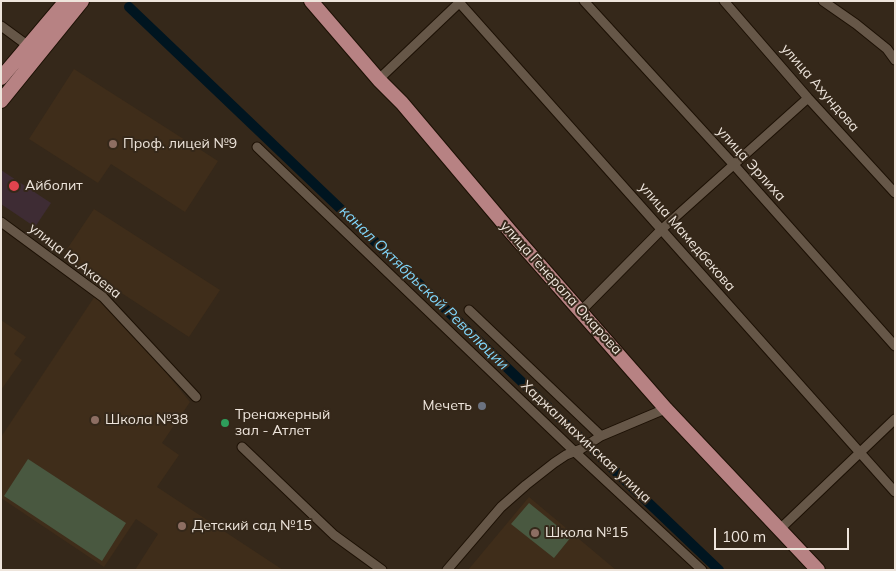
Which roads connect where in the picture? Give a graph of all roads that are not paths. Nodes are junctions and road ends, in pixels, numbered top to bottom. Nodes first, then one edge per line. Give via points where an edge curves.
1 (66, 1) edge
2 (82, 1) edge
3 (310, 1) edge
4 (584, 1) edge
5 (724, 1) edge
6 (822, 1) edge
7 (460, 2) edge
8 (1, 26) edge
9 (27, 45) junction
10 (895, 60) edge
11 (1, 78) edge
12 (378, 80) junction
13 (808, 98) junction
14 (1, 101) edge
15 (258, 147) dead end
16 (734, 165) junction
17 (895, 193) edge
18 (1, 222) edge
19 (662, 229) junction
20 (469, 310) dead end
21 (581, 311) junction
22 (895, 346) edge
23 (196, 397) dead end
24 (665, 410) junction
25 (895, 419) edge
26 (601, 436) junction
27 (242, 447) dead end
28 (575, 452) junction
29 (858, 452) junction
30 (895, 492) edge
31 (780, 529) junction
32 (371, 566) edge
33 (382, 570) edge
34 (447, 570) edge
35 (702, 570) edge
36 (817, 570) edge

1 - 9 main road
2 - 14 main road
3 - 12 main road, улица Генерала Омарова
4 - 16 street, улица Эрлиха
5 - 13 street, улица Ахундова
6 - 10 street via 887,49
7 - 12 street
7 - 19 street, улица Мамедбекова
8 - 9 street
9 - 11 main road
12 - 21 main road, улица Генерала Омарова
13 - 16 street
13 - 17 street, улица Ахундова
15 - 28 street, Хаджалмахинская улица
16 - 19 street
16 - 22 street, улица Эрлиха
18 - 23 street, улица Ю.Акаева via 104,297
19 - 21 street
19 - 29 street, улица Мамедбекова
20 - 26 street
21 - 24 main road, улица Генерала Омарова
21 - 31 main road, улица Генерала Омарова via 666,409
24 - 26 street
24 - 31 main road, улица Генерала Омарова
25 - 29 street
26 - 28 street
27 - 32 street
28 - 34 street via 566,455 501,507
28 - 35 street, Хаджалмахинская улица
29 - 30 street, улица Мамедбекова
29 - 31 street
31 - 36 main road, улица Генерала Омарова
32 - 33 street

